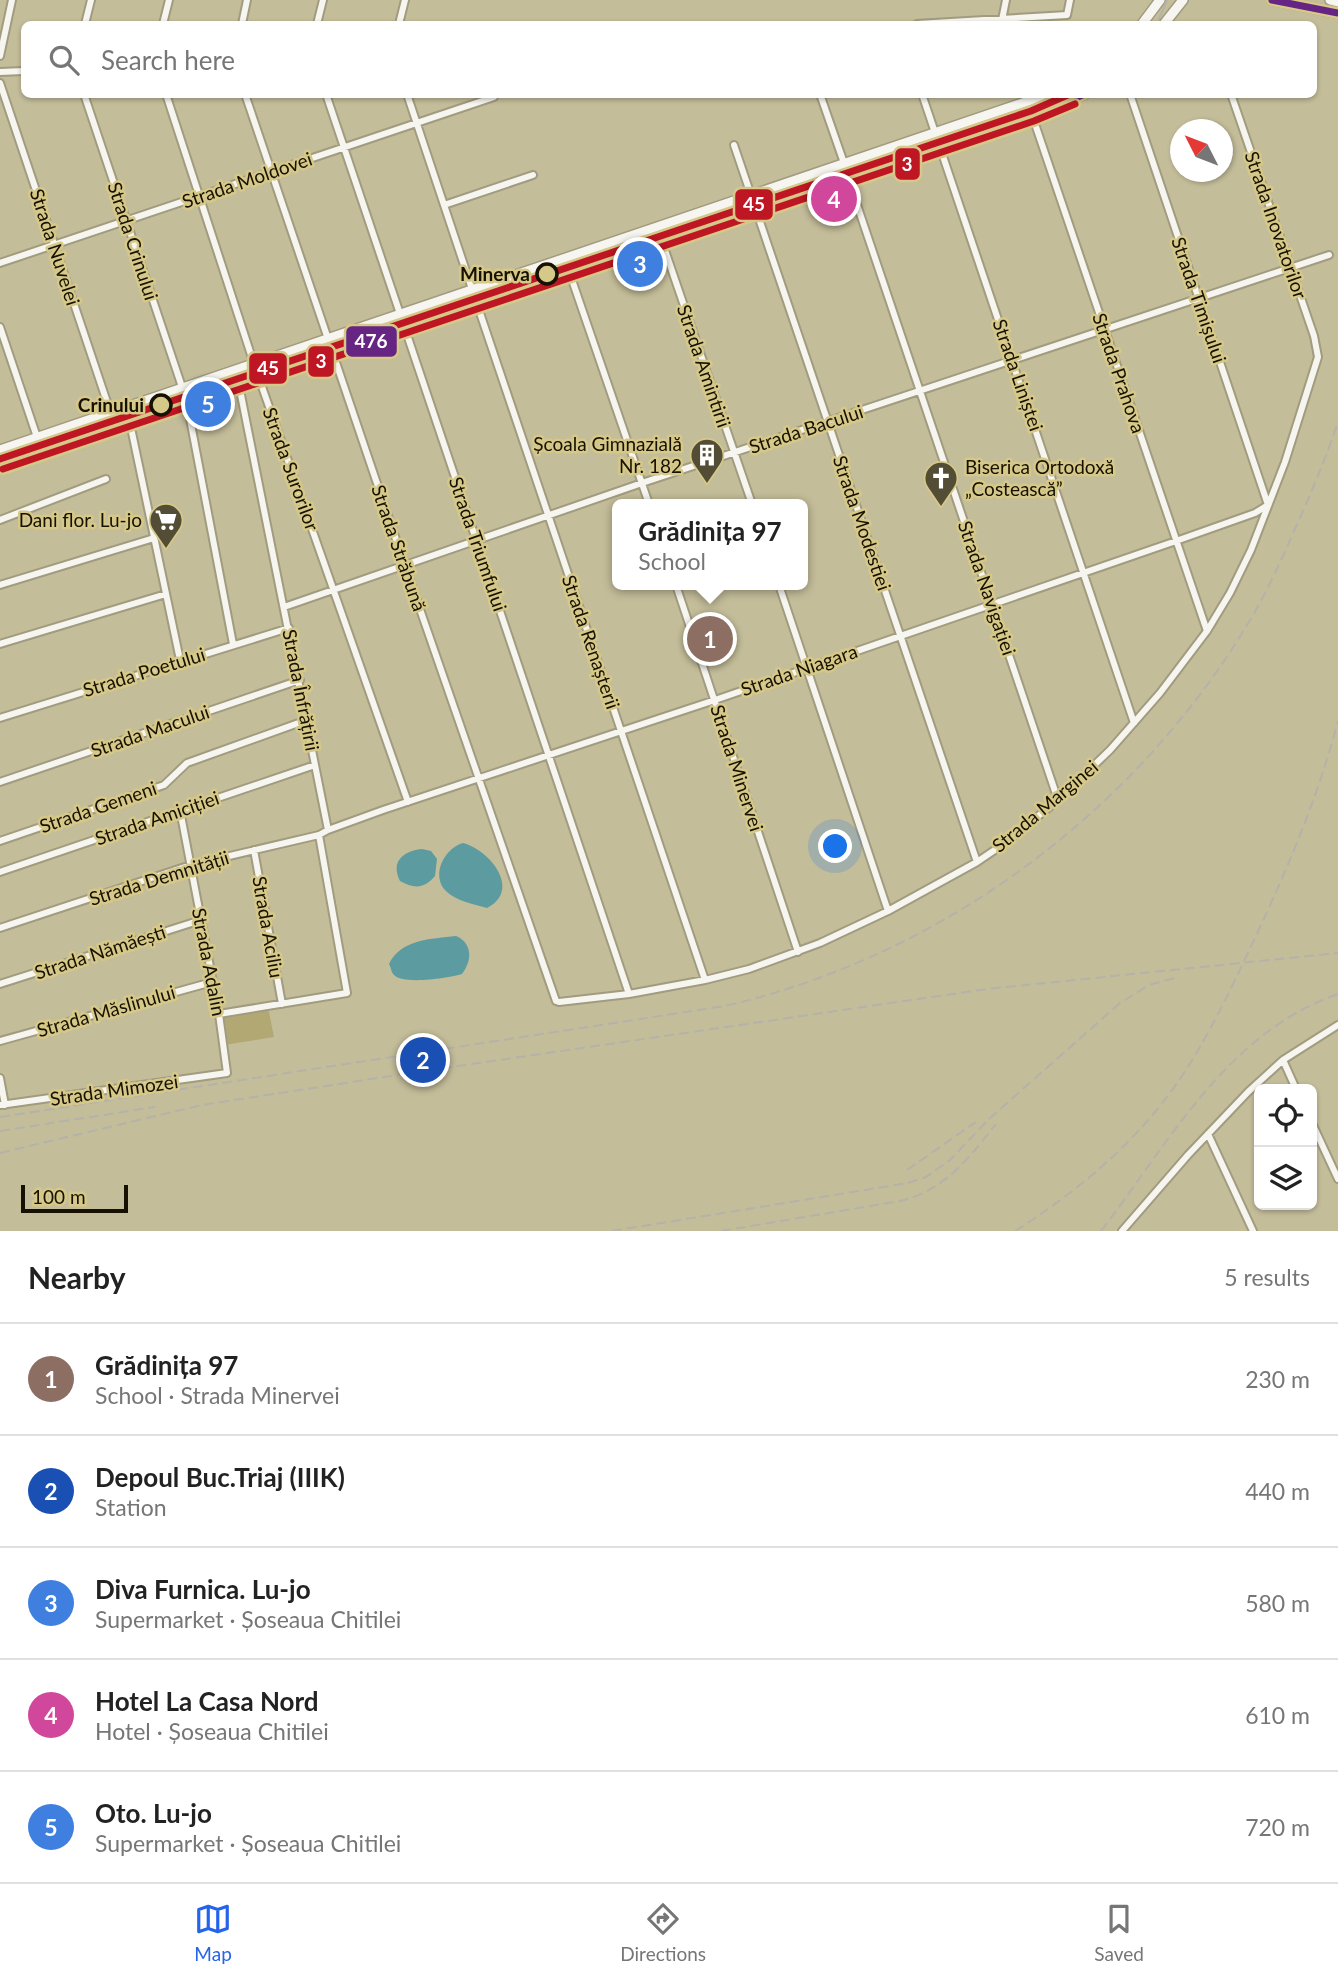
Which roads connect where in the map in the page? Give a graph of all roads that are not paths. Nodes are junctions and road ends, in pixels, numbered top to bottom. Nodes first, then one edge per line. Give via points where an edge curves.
1 (12, 0) edge
2 (91, 0) edge
3 (169, 0) edge
4 (247, 0) edge
5 (323, 0) edge
6 (405, 0) edge
7 (1006, 0) edge
8 (1070, 0) edge
9 (1160, 0) edge
10 (1182, 0) edge
11 (1272, 0) edge
12 (1330, 0) edge
13 (1338, 2) edge
14 (1338, 13) edge
15 (86, 21) edge
16 (164, 21) edge
17 (243, 21) edge
18 (318, 21) edge
19 (401, 21) edge
20 (1003, 21) edge
21 (1012, 21) edge
22 (1144, 21) edge
23 (1166, 21) edge
24 (0, 56) edge
25 (21, 71) edge
26 (0, 72) edge
27 (0, 83) edge
28 (85, 98) edge
29 (167, 98) edge
30 (246, 98) edge
31 (327, 98) edge
32 (408, 98) edge
33 (491, 98) edge
34 (821, 98) edge
35 (923, 98) edge
36 (1028, 98) edge
37 (1075, 98) edge
38 (1131, 98) edge
39 (1232, 98) edge
40 (1032, 115) junction
41 (417, 123) junction
42 (935, 133) junction
43 (734, 145) dead end
44 (344, 147) junction
45 (940, 147) junction
46 (844, 163) junction
47 (271, 171) junction
48 (533, 175) dead end
49 (848, 178) junction
50 (199, 195) junction
51 (751, 195) junction
52 (444, 205) junction
53 (755, 209) junction
54 (126, 220) junction
55 (657, 227) junction
56 (662, 241) junction
57 (54, 245) junction
58 (1329, 255) dead end
59 (0, 263) edge
60 (1290, 267) junction
61 (570, 274) junction
62 (472, 289) junction
63 (1198, 298) junction
64 (477, 304) junction
65 (399, 314) junction
66 (0, 327) edge
67 (404, 328) junction
68 (1103, 330) junction
69 (330, 346) junction
70 (1318, 357) joint
71 (1013, 360) junction
72 (254, 364) junction
73 (259, 377) junction
74 (239, 384) junction
75 (182, 387) junction
76 (921, 390) junction
77 (187, 404) junction
78 (110, 411) junction
79 (130, 423) junction
80 (827, 423) junction
81 (37, 437) junction
82 (0, 450) edge
83 (42, 452) junction
84 (734, 453) junction
85 (0, 466) edge
86 (106, 479) dead end
87 (642, 483) junction
88 (647, 499) edge
89 (749, 499) edge
90 (1268, 505) junction
91 (548, 516) junction
92 (0, 520) edge
93 (154, 538) junction
94 (477, 541) junction
95 (1176, 541) junction
96 (405, 566) junction
97 (1084, 572) junction
98 (0, 585) edge
99 (334, 590) junction
100 (678, 590) edge
101 (781, 590) edge
102 (166, 594) junction
103 (992, 603) junction
104 (285, 607) junction
105 (289, 628) junction
106 (1207, 631) junction
107 (901, 635) junction
108 (0, 644) edge
109 (233, 644) junction
110 (180, 660) junction
111 (807, 667) junction
112 (300, 680) junction
113 (715, 700) junction
114 (0, 718) edge
115 (307, 720) junction
116 (1134, 723) junction
117 (621, 730) junction
118 (549, 755) junction
119 (315, 765) junction
120 (479, 778) junction
121 (0, 782) edge
122 (1058, 800) junction
123 (408, 802) junction
124 (180, 810) junction
125 (328, 830) junction
126 (319, 835) junction
127 (0, 841) edge
128 (254, 850) junction
129 (977, 862) junction
130 (191, 866) junction
131 (0, 872) edge
132 (888, 911) junction
133 (201, 920) junction
134 (0, 928) edge
135 (798, 952) junction
136 (705, 980) junction
137 (212, 982) junction
138 (0, 984) edge
139 (629, 995) junction
140 (556, 1001) joint
141 (282, 1004) junction
142 (219, 1014) junction
143 (1338, 1025) edge
144 (0, 1041) edge
145 (1283, 1060) junction
146 (227, 1073) joint
147 (0, 1078) edge
148 (1294, 1084) edge
149 (2, 1105) edge
150 (1208, 1134) junction
151 (1317, 1134) edge
152 (1338, 1179) edge
153 (1122, 1231) edge
154 (1253, 1231) edge

1 - 24 street
2 - 15 street
3 - 16 street
4 - 17 street
5 - 18 street
6 - 19 street
7 - 20 street
8 - 21 street via 1067,15
9 - 22 main road
10 - 23 main road
11 - 14 main road
12 - 13 main road
25 - 26 street
27 - 57 street, Strada Nuvelei
28 - 54 street, Strada Crinului
29 - 50 street, Strada Surorilor
30 - 47 street, Strada Străbună
31 - 44 street, Strada Triumfului
32 - 41 street
33 - 41 street, Strada Moldovei
34 - 46 street
35 - 42 street
36 - 42 main road
37 - 40 main road
38 - 63 street, Strada Timișului
39 - 60 street, Strada Inovatorilor
40 - 45 main road
40 - 68 street, Strada Prahova
41 - 44 street, Strada Moldovei
41 - 52 street
42 - 45 street, Strada Liniștei
42 - 46 main road
43 - 51 street, Strada Modestiei
44 - 47 street, Strada Moldovei
44 - 65 street, Strada Triumfului
45 - 49 main road
45 - 71 street, Strada Liniștei
46 - 51 main road
47 - 50 street, Strada Moldovei
47 - 69 street, Strada Străbună
48 - 52 street
49 - 53 main road
49 - 76 street, Strada Navigației
50 - 54 street, Strada Moldovei
50 - 72 street, Strada Surorilor
51 - 53 street, Strada Modestiei
51 - 55 main road
52 - 62 street
53 - 56 main road
53 - 80 street, Strada Modestiei
54 - 57 street, Strada Moldovei
54 - 75 street, Strada Crinului
55 - 56 street, Strada Amintirii
55 - 62 main road
56 - 61 main road
56 - 84 street, Strada Amintirii
57 - 59 street, Strada Moldovei
57 - 78 street, Strada Nuvelei
58 - 60 street, Strada Bacului
60 - 63 street, Strada Bacului
60 - 70 street, Strada Inovatorilor
61 - 64 main road
61 - 87 street
62 - 65 main road
63 - 68 street, Strada Bacului
63 - 90 street, Strada Timișului
64 - 67 main road
64 - 91 street, Strada Renașterii
65 - 67 street, Strada Triumfului
65 - 69 main road
66 - 81 street
67 - 69 main road
67 - 94 street, Strada Triumfului
68 - 71 street, Strada Bacului
68 - 95 street, Strada Prahova
69 - 72 main road
69 - 73 main road
69 - 96 street, Strada Străbună
70 - 90 street, Strada Marginei
71 - 76 street, Strada Bacului
71 - 97 street, Strada Liniștei
72 - 73 street, Strada Surorilor
72 - 75 main road
73 - 74 main road
73 - 99 street, Strada Surorilor
74 - 77 main road
74 - 104 street, Strada Înfrățirii
75 - 78 main road
76 - 80 street, Strada Bacului
76 - 103 street, Strada Navigației
77 - 79 main road
77 - 109 street
78 - 81 main road
79 - 83 main road
79 - 93 street
80 - 84 street, Strada Bacului
80 - 107 street, Strada Modestiei
81 - 82 main road
81 - 83 street
83 - 85 main road
84 - 87 street, Strada Bacului
84 - 89 street, Strada Amintirii
86 - 92 street
87 - 88 street
87 - 91 street, Strada Bacului
90 - 95 street, Strada Niagara
90 - 106 street, Strada Marginei via 1230,593
91 - 94 street, Strada Bacului
91 - 117 street, Strada Renașterii
93 - 98 street
93 - 102 street
94 - 96 street, Strada Bacului
94 - 118 street, Strada Triumfului
95 - 97 street, Strada Niagara
95 - 106 street, Strada Prahova
96 - 99 street, Strada Bacului
96 - 120 street, Strada Străbună
97 - 103 street, Strada Niagara
97 - 116 street, Strada Liniștei
99 - 104 street, Strada Bacului
99 - 123 street, Strada Surorilor
100 - 113 street, Strada Minervei
101 - 111 street
102 - 108 street
102 - 110 street
103 - 107 street, Strada Niagara
103 - 122 street, Strada Navigației
104 - 105 street, Strada Înfrățirii
105 - 109 street, Strada Poetului
105 - 112 street, Strada Înfrățirii
106 - 116 street, Strada Marginei
107 - 111 street, Strada Niagara
107 - 129 street, Strada Modestiei
109 - 110 street, Strada Poetului
110 - 114 street, Strada Poetului
111 - 113 street, Strada Niagara
111 - 132 street
112 - 115 street, Strada Înfrățirii
112 - 121 street, Strada Macului
113 - 117 street, Strada Niagara
113 - 135 street, Strada Minervei
115 - 119 street, Strada Înfrățirii
115 - 127 street, Strada Gemeni via 187,763 164,785
116 - 122 street, Strada Marginei
117 - 118 street, Strada Niagara
117 - 136 street, Strada Renașterii
118 - 120 street, Strada Niagara
118 - 139 street, Strada Triumfului
119 - 124 street, Strada Amiciției
119 - 125 street, Strada Înfrățirii
120 - 123 street, Strada Niagara
120 - 140 street, Strada Străbună
122 - 129 street, Strada Marginei
123 - 125 street, Strada Niagara
124 - 130 street, Strada Adalin
124 - 131 street, Strada Amiciției
125 - 126 street
126 - 128 street, Strada Demnității
126 - 141 street via 347,993
128 - 130 street, Strada Demnității
128 - 141 street, Strada Aciliu
129 - 132 street, Strada Marginei
130 - 133 street, Strada Adalin
130 - 134 street, Strada Demnității
132 - 135 street, Strada Marginei
133 - 137 street, Strada Adalin
133 - 138 street, Strada Nămăești
135 - 136 street, Strada Marginei
136 - 139 street, Strada Marginei
137 - 142 street, Strada Adalin
137 - 144 street, Strada Măslinului
139 - 140 street, Strada Marginei
141 - 142 street
142 - 146 street, Strada Adalin
143 - 145 street
145 - 148 street
145 - 150 street
146 - 149 street, Strada Mimozei
147 - 149 street
150 - 153 street
150 - 154 street
151 - 152 street

